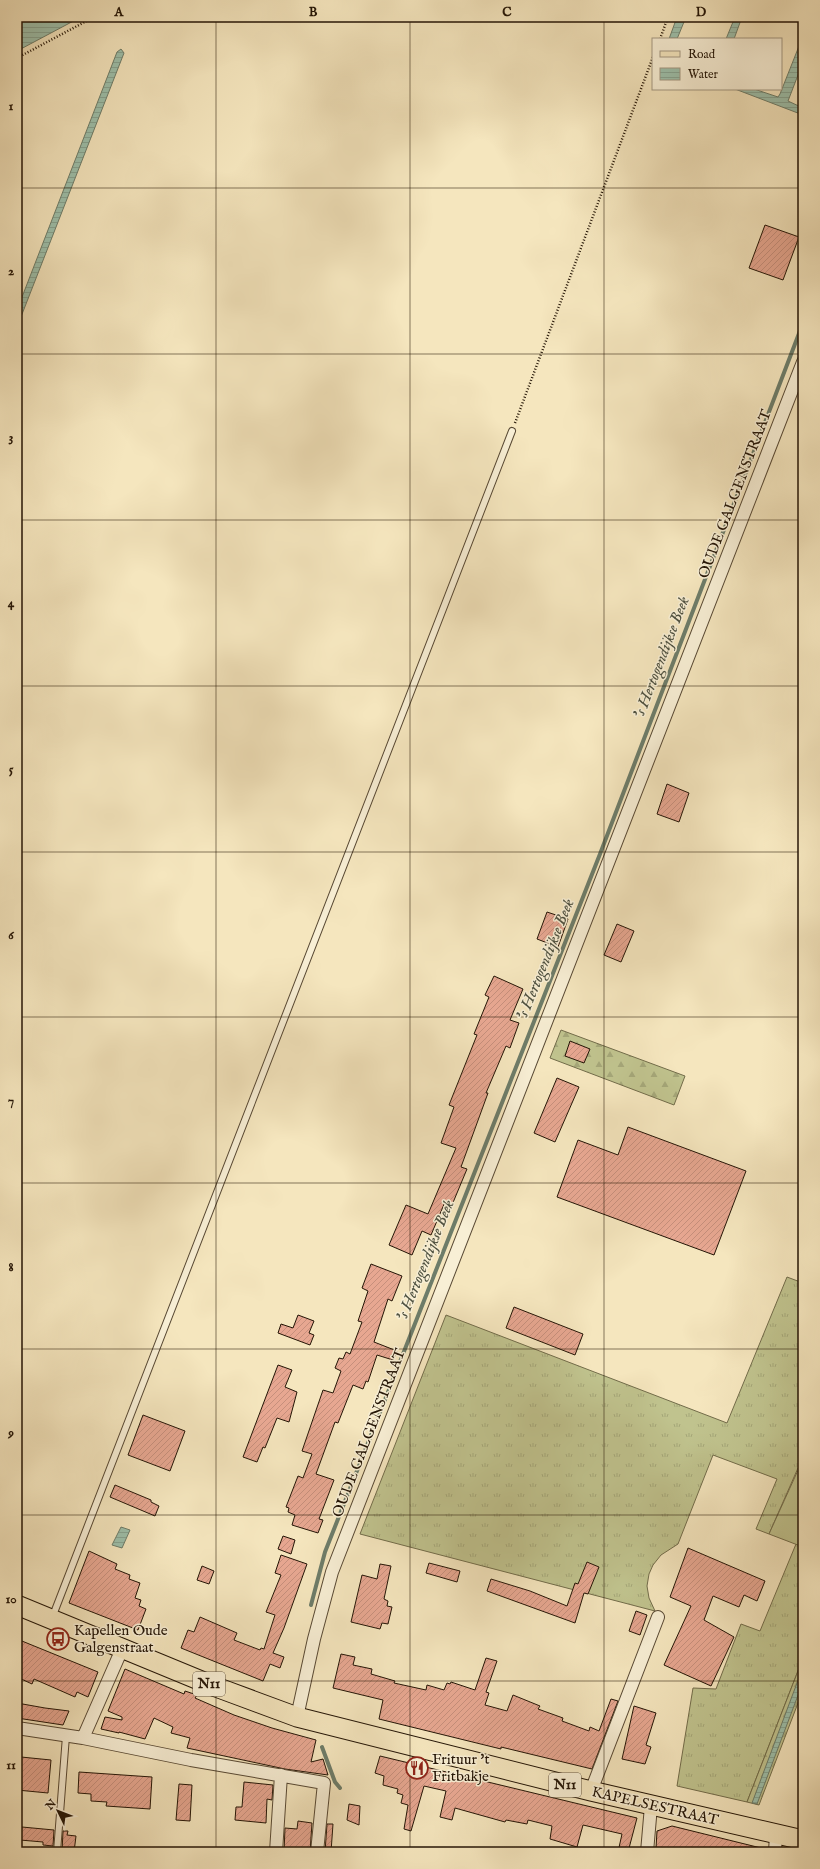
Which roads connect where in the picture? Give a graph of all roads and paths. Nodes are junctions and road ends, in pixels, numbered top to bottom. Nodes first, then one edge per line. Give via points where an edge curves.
1 (94, 17) edge
2 (668, 17) edge
3 (660, 38) edge
4 (17, 58) edge
5 (652, 60) edge
6 (803, 362) edge
7 (512, 431) joint
8 (17, 1605) edge
9 (658, 1617) dead end
10 (51, 1619) junction
11 (122, 1648) junction
12 (297, 1717) junction
13 (17, 1728) edge
14 (66, 1736) junction
15 (83, 1738) junction
16 (281, 1775) junction
17 (591, 1791) junction
18 (651, 1806) junction
19 (803, 1840) edge
20 (775, 1843) edge
21 (57, 1852) edge
22 (276, 1852) edge
23 (317, 1852) edge
24 (648, 1852) edge

1 - 4 path
2 - 3 path
5 - 7 path
6 - 12 street, OUDE GALGENSTRAAT via 332,1572
7 - 10 lane
8 - 10 main road, N11
9 - 17 street
10 - 11 main road, N11
11 - 12 main road, N11
11 - 15 street
12 - 17 main road, KAPELSESTRAAT / N11
13 - 14 street
14 - 15 street
14 - 21 lane
15 - 16 street
16 - 22 street
16 - 23 street via 324,1783
17 - 18 main road, KAPELSESTRAAT / N11
18 - 20 main road, KAPELSESTRAAT / N11
18 - 24 street
19 - 20 main road, KAPELSESTRAAT / N11

